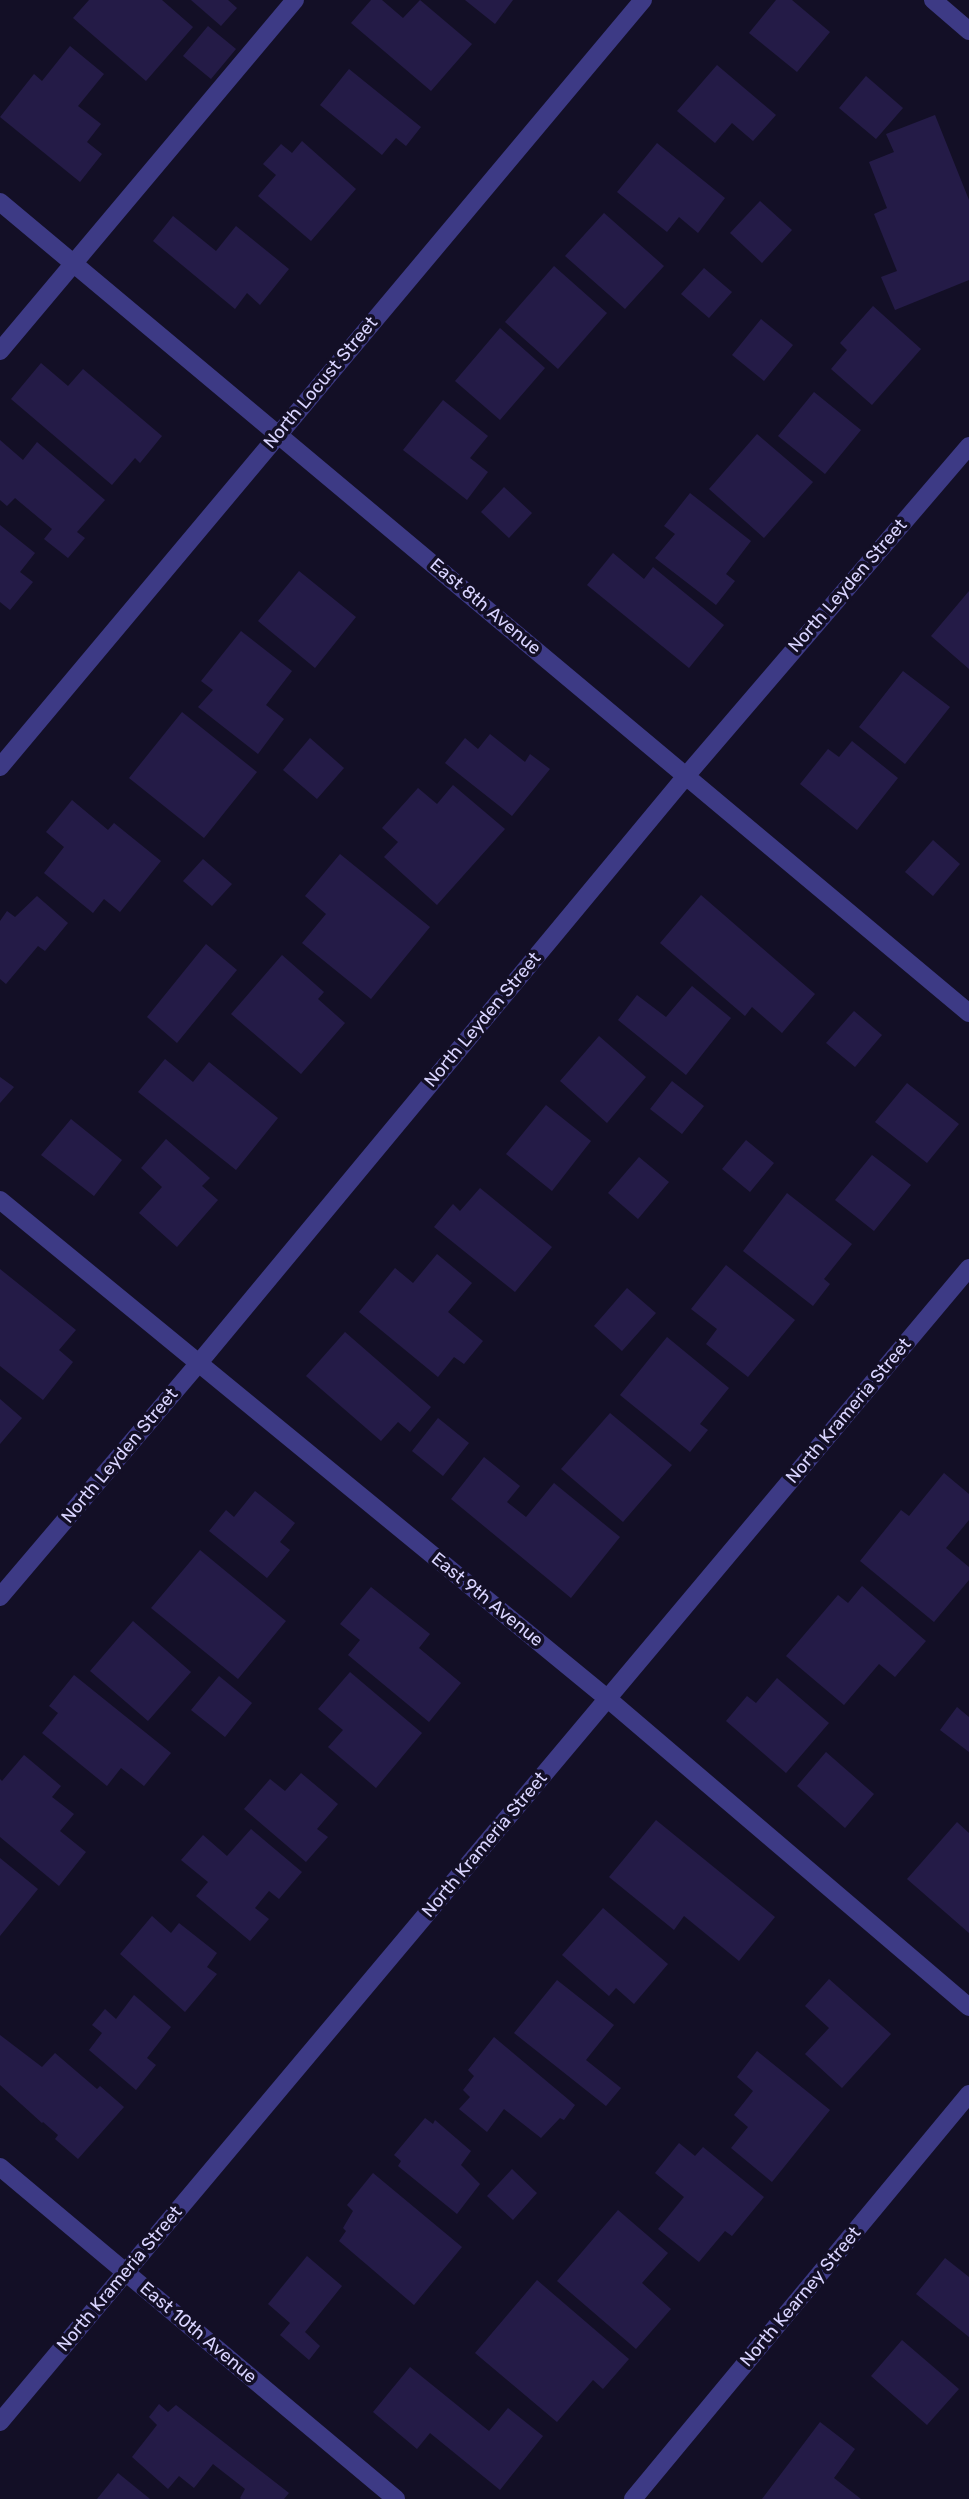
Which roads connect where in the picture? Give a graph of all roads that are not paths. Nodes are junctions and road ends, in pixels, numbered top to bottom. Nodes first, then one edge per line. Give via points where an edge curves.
1 (295, 0) edge
2 (643, 0) edge
3 (933, 0) edge
4 (969, 31) edge
5 (0, 202) edge
6 (74, 263) junction
7 (0, 351) edge
8 (278, 433) junction
9 (969, 446) edge
10 (0, 767) edge
11 (686, 776) junction
12 (969, 1013) edge
13 (0, 1200) edge
14 (969, 1268) edge
15 (198, 1364) junction
16 (0, 1597) edge
17 (608, 1699) junction
18 (969, 2007) edge
19 (969, 2094) edge
20 (0, 2167) edge
21 (125, 2272) junction
22 (0, 2422) edge
23 (396, 2499) edge
24 (633, 2499) edge

1 - 6 street
2 - 8 street, North Locust Street
3 - 4 street
5 - 6 street, East 8th Avenue
6 - 7 street
6 - 8 street, East 8th Avenue
8 - 10 street, North Locust Street
8 - 11 street, East 8th Avenue
9 - 11 street, North Leyden Street
11 - 12 street, East 8th Avenue
11 - 15 street, North Leyden Street
13 - 15 street, East 9th Avenue
14 - 17 street, North Krameria Street
15 - 16 street, North Leyden Street
15 - 17 street, East 9th Avenue
17 - 18 street, East 9th Avenue
17 - 21 street, North Krameria Street
19 - 24 street, North Kearney Street
20 - 21 street, East 10th Avenue
21 - 22 street, North Krameria Street
21 - 23 street, East 10th Avenue

